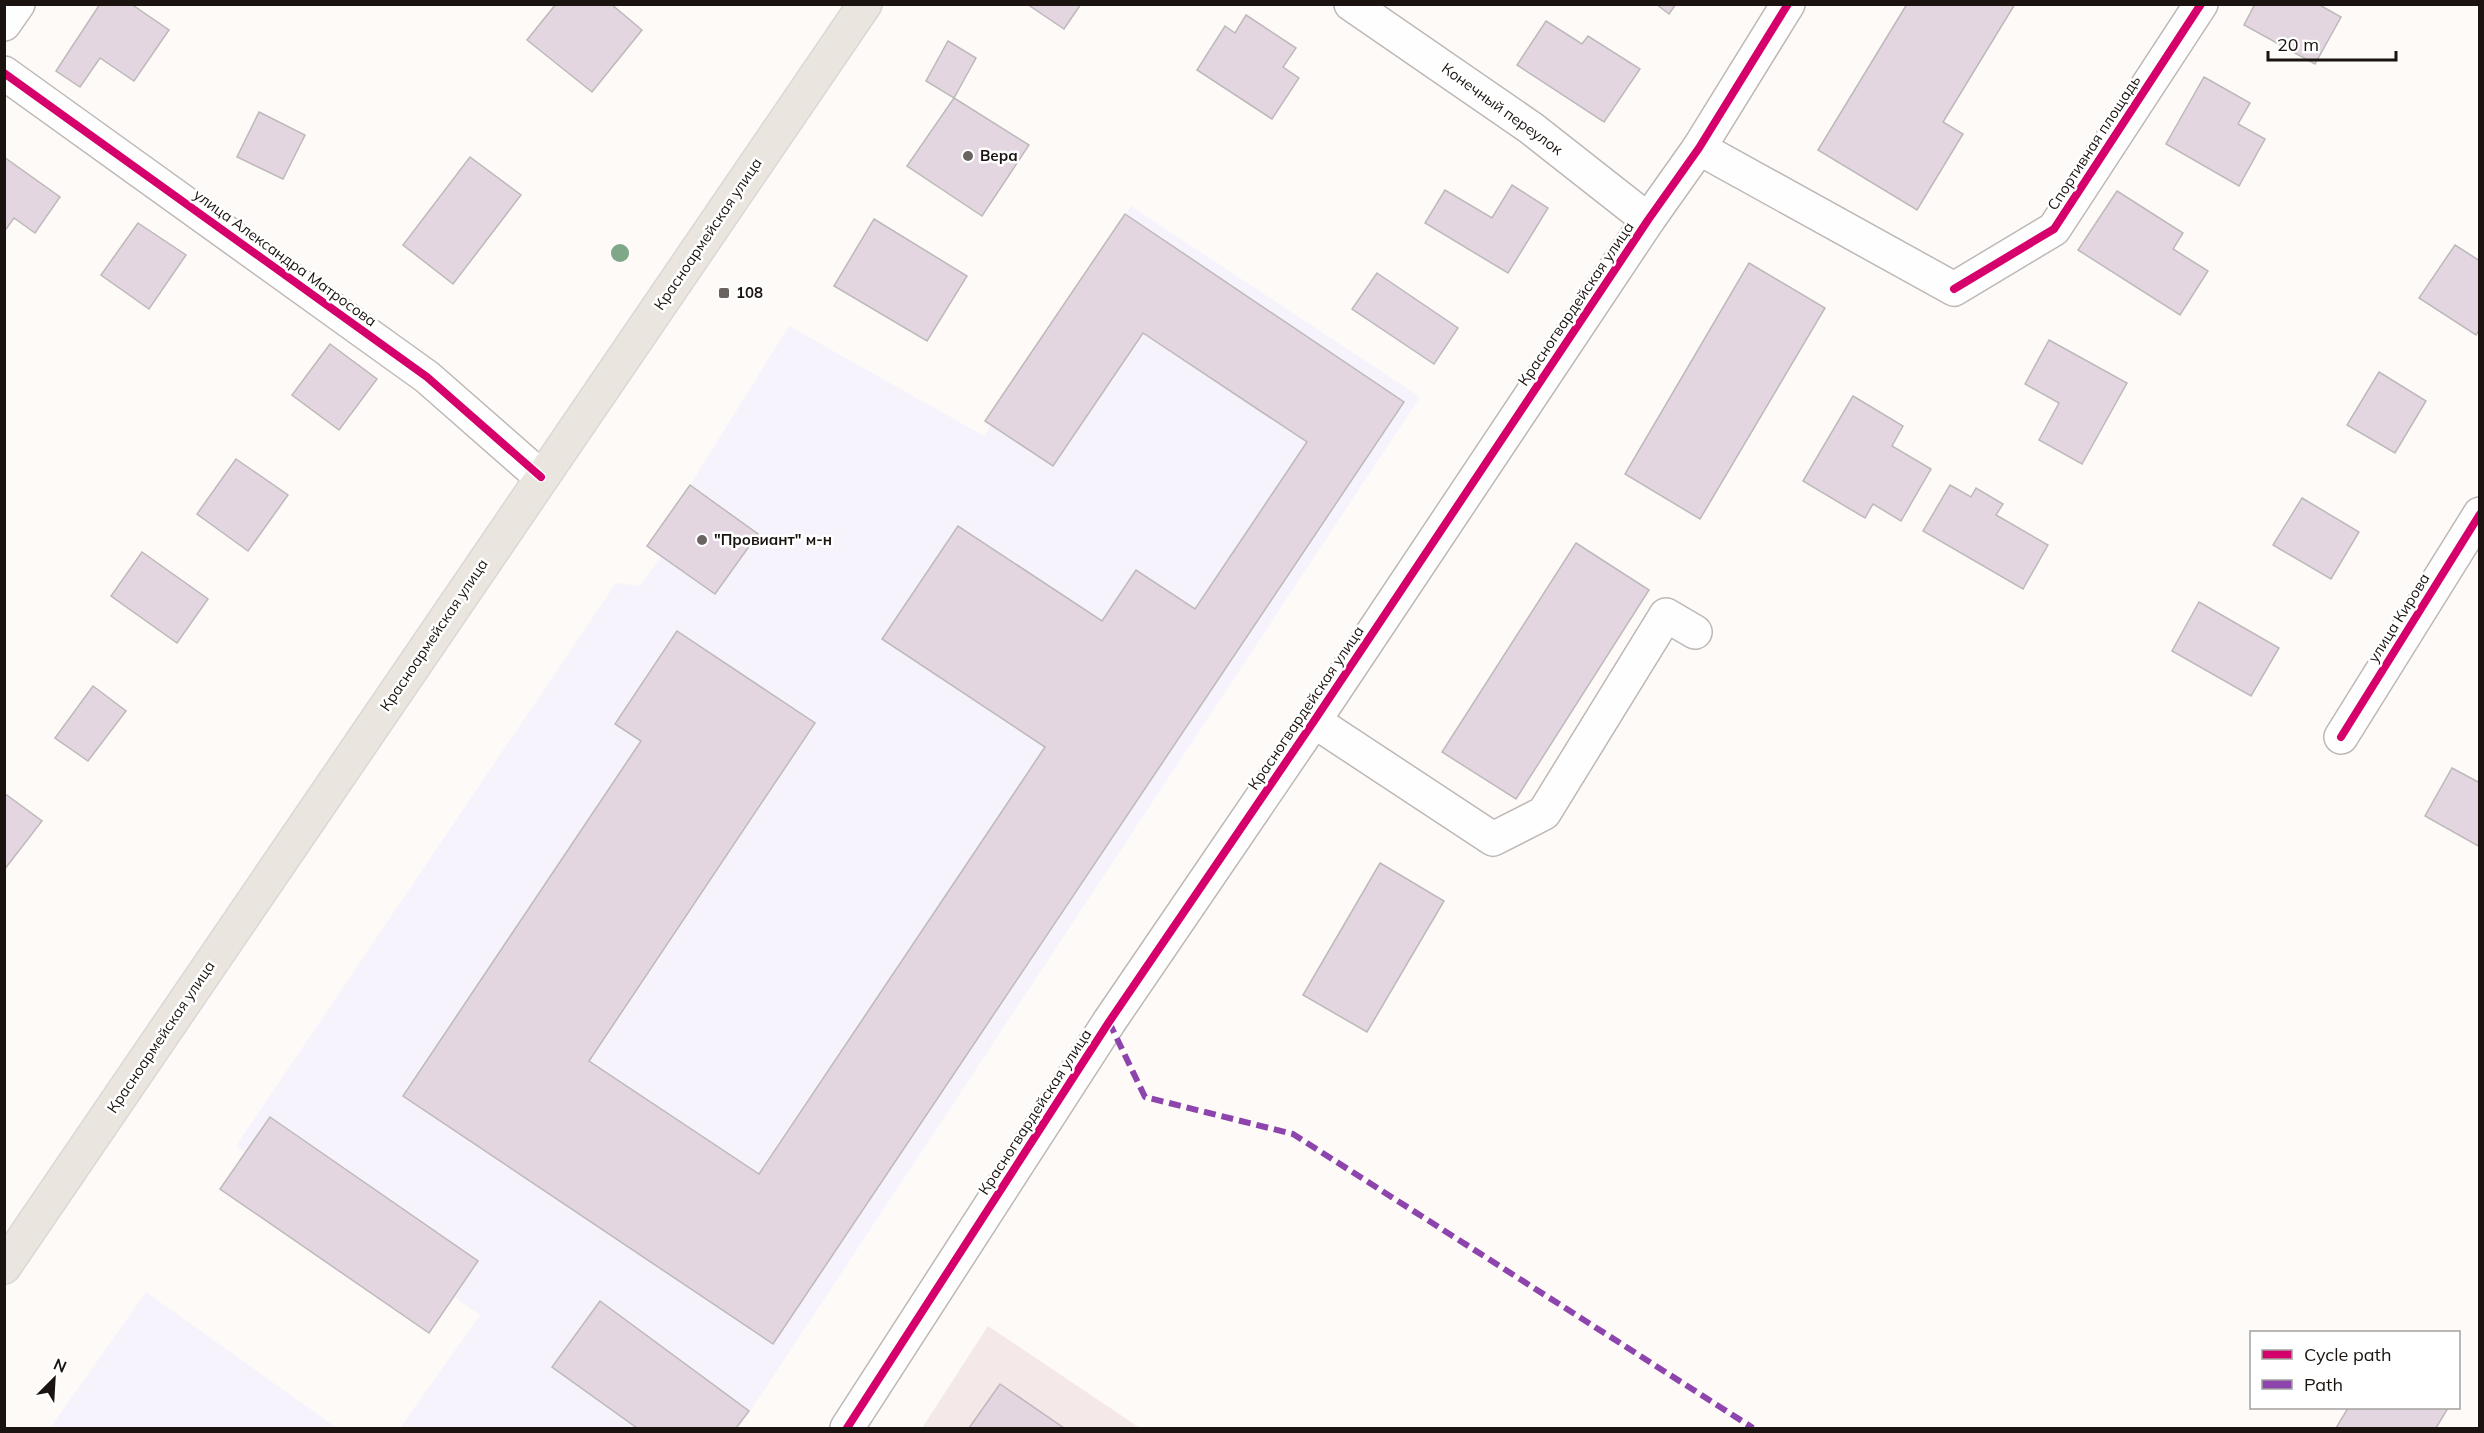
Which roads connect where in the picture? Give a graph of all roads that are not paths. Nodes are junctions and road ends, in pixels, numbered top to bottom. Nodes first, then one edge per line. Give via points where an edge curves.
1 (18, 4) edge
2 (865, 4) edge
3 (1351, 4) edge
4 (1788, 4) edge
5 (2201, 4) edge
6 (4, 24) edge
7 (4, 72) edge
8 (1699, 148) junction
9 (1648, 220) junction
10 (541, 477) junction
11 (2480, 514) edge
12 (1695, 632) dead end
13 (1314, 721) junction
14 (2341, 737) dead end
15 (4, 1267) edge
16 (847, 1428) edge

1 - 6 street
2 - 10 main road, Красноармейская улица
3 - 9 street, Конечный переулок via 1531,128
4 - 8 street, Красногвардейская улица
5 - 8 street, Спортивная площадь via 2054,229 1954,289
7 - 10 street, улица Александра Матросова via 427,377
8 - 9 street, Красногвардейская улица
9 - 13 street, Красногвардейская улица
10 - 15 main road, Красноармейская улица
11 - 14 street, улица Кирова
12 - 13 street via 1666,615 1544,813 1493,839
13 - 16 street, Красногвардейская улица via 1109,1022

